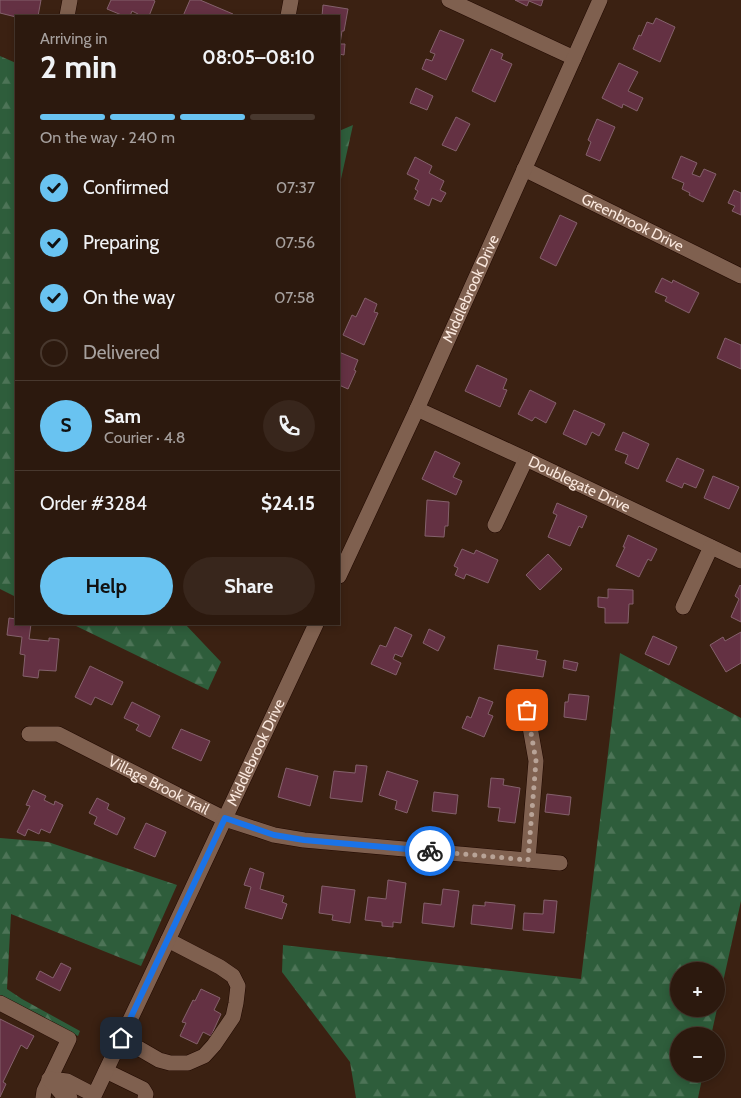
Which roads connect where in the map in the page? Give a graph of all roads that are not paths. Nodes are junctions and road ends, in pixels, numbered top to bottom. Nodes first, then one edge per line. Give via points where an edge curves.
1 (70, 0) edge
2 (291, 0) edge
3 (449, 0) edge
4 (600, 0) edge
5 (67, 15) edge
6 (288, 15) edge
7 (574, 58) junction
8 (524, 169) junction
9 (741, 276) edge
10 (417, 410) junction
11 (526, 459) junction
12 (495, 526) dead end
13 (711, 547) junction
14 (741, 560) edge
15 (340, 574) edge
16 (683, 607) dead end
17 (316, 625) edge
18 (527, 710) dead end
19 (29, 734) dead end
20 (225, 818) junction
21 (528, 860) junction
22 (560, 863) dead end
23 (168, 940) junction
24 (0, 1003) edge
25 (121, 1038) junction
26 (106, 1071) junction
27 (43, 1091) edge
28 (144, 1094) edge
29 (94, 1096) edge
30 (70, 1098) edge

1 - 5 street
2 - 6 street
3 - 7 street
4 - 7 street, Middlebrook Drive
7 - 8 street, Middlebrook Drive
8 - 9 street, Greenbrook Drive
8 - 10 street, Middlebrook Drive
10 - 11 street, Doublegate Drive
10 - 15 street, Middlebrook Drive
11 - 12 street
11 - 13 street, Doublegate Drive
13 - 14 street, Doublegate Drive
13 - 16 street
17 - 20 street, Middlebrook Drive
18 - 21 street via 536,761
19 - 20 street, Village Brook Trail via 58,734
20 - 21 street, Village Brook Trail via 274,835 304,840
20 - 23 street, Middlebrook Drive
21 - 22 street, Village Brook Trail
23 - 25 street, Middlebrook Drive
23 - 25 street via 233,976 238,986 233,1017 204,1056 188,1063 159,1060
24 - 27 street via 69,1039
25 - 26 street, Middlebrook Drive
26 - 28 street
26 - 29 street, Middlebrook Drive
27 - 29 street via 67,1081
27 - 30 street

